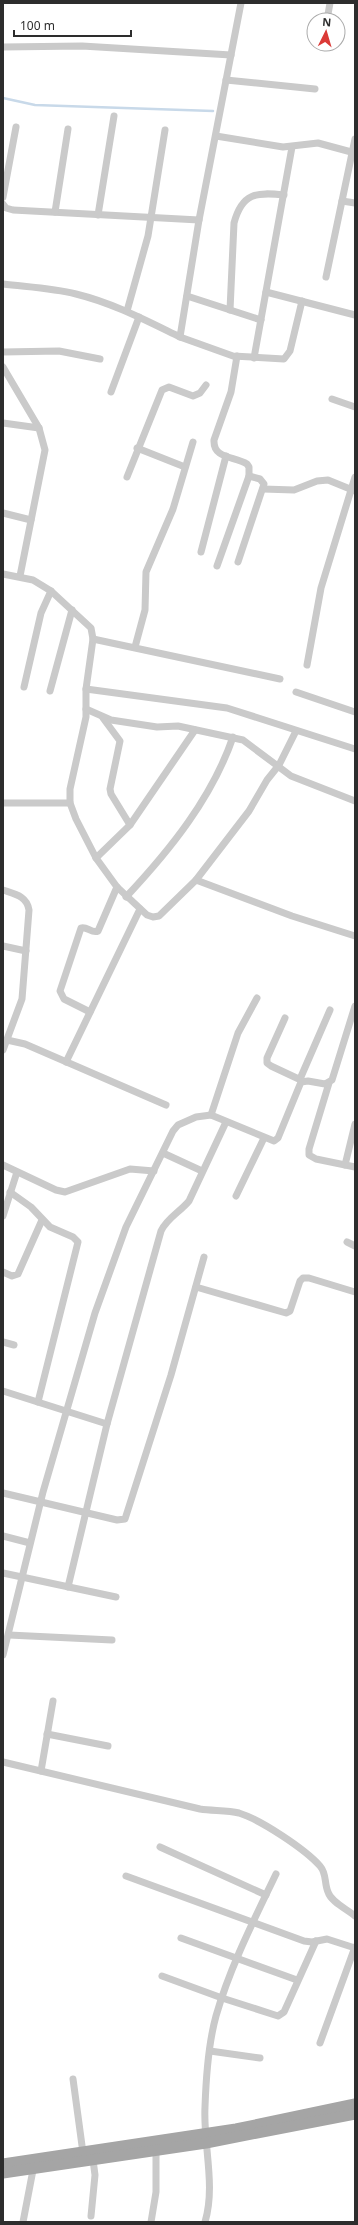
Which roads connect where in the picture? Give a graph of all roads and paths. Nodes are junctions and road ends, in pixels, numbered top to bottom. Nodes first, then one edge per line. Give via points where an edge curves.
1 (241, 3) edge
2 (3, 47) edge
3 (231, 54) junction
4 (226, 80) junction
5 (316, 89) dead end
6 (114, 116) dead end
7 (16, 127) dead end
8 (68, 129) dead end
9 (165, 130) dead end
10 (216, 136) junction
11 (355, 139) edge
12 (292, 147) junction
13 (354, 152) edge
14 (284, 195) junction
15 (3, 197) edge
16 (342, 200) junction
17 (355, 203) edge
18 (3, 204) edge
19 (55, 212) junction
20 (98, 215) junction
21 (149, 218) junction
22 (199, 220) junction
23 (326, 277) dead end
24 (3, 284) edge
25 (266, 292) junction
26 (187, 296) junction
27 (302, 301) junction
28 (230, 310) junction
29 (127, 311) junction
30 (355, 315) edge
31 (139, 317) junction
32 (261, 320) junction
33 (180, 337) junction
34 (3, 352) edge
35 (237, 356) junction
36 (254, 358) junction
37 (100, 359) dead end
38 (3, 367) edge
39 (206, 385) dead end
40 (112, 392) dead end
41 (332, 399) dead end
42 (355, 407) edge
43 (3, 424) edge
44 (39, 428) junction
45 (193, 442) dead end
46 (137, 448) junction
47 (226, 456) junction
48 (185, 467) junction
49 (249, 476) junction
50 (127, 477) dead end
51 (355, 477) edge
52 (263, 489) junction
53 (353, 490) edge
54 (3, 513) edge
55 (31, 520) junction
56 (202, 552) dead end
57 (238, 562) dead end
58 (217, 566) dead end
59 (3, 574) edge
60 (20, 576) junction
61 (51, 591) junction
62 (72, 610) junction
63 (93, 639) junction
64 (134, 648) junction
65 (307, 665) dead end
66 (280, 679) dead end
67 (24, 686) dead end
68 (86, 689) junction
69 (50, 691) dead end
70 (296, 692) dead end
71 (86, 709) junction
72 (355, 712) edge
73 (103, 718) junction
74 (196, 730) junction
75 (296, 731) junction
76 (233, 737) junction
77 (355, 749) edge
78 (279, 765) junction
79 (355, 801) edge
80 (3, 803) edge
81 (70, 803) junction
82 (130, 825) junction
83 (96, 858) junction
84 (196, 880) junction
85 (117, 887) junction
86 (3, 890) edge
87 (126, 897) junction
88 (140, 909) junction
89 (355, 936) edge
90 (3, 946) edge
91 (26, 951) junction
92 (257, 998) dead end
93 (355, 1006) edge
94 (330, 1010) dead end
95 (90, 1012) junction
96 (285, 1018) dead end
97 (7, 1040) junction
98 (3, 1050) edge
99 (66, 1062) junction
100 (301, 1080) junction
101 (329, 1083) junction
102 (166, 1105) dead end
103 (211, 1115) junction
104 (226, 1122) junction
105 (355, 1124) edge
106 (264, 1138) junction
107 (163, 1153) junction
108 (345, 1164) junction
109 (3, 1165) edge
110 (355, 1167) edge
111 (154, 1171) junction
112 (202, 1171) junction
113 (17, 1172) junction
114 (10, 1192) junction
115 (236, 1196) dead end
116 (3, 1216) edge
117 (42, 1220) junction
118 (347, 1242) dead end
119 (355, 1246) edge
120 (204, 1257) dead end
121 (3, 1272) edge
122 (196, 1287) junction
123 (355, 1292) edge
124 (3, 1342) edge
125 (14, 1345) dead end
126 (3, 1391) edge
127 (38, 1402) junction
128 (66, 1412) junction
129 (107, 1424) junction
130 (3, 1493) edge
131 (40, 1503) junction
132 (85, 1513) junction
133 (3, 1536) edge
134 (30, 1542) junction
135 (3, 1573) edge
136 (22, 1577) junction
137 (68, 1587) junction
138 (116, 1597) dead end
139 (9, 1634) junction
140 (112, 1640) dead end
141 (3, 1655) edge
142 (53, 1701) dead end
143 (47, 1734) junction
144 (108, 1746) dead end
145 (3, 1762) edge
146 (41, 1771) junction
147 (160, 1848) dead end
148 (276, 1874) dead end
149 (126, 1876) dead end
150 (266, 1895) junction
151 (355, 1916) edge
152 (253, 1923) junction
153 (182, 1938) dead end
154 (316, 1941) junction
155 (355, 1947) edge
156 (237, 1958) junction
157 (162, 1976) dead end
158 (297, 1980) junction
159 (222, 1998) junction
160 (320, 2043) dead end
161 (210, 2051) junction
162 (260, 2058) dead end
163 (73, 2079) dead end
164 (355, 2104) edge
165 (355, 2114) edge
166 (205, 2139) junction
167 (156, 2149) junction
168 (83, 2153) junction
169 (93, 2160) junction
170 (3, 2164) edge
171 (33, 2170) junction
172 (3, 2173) edge
173 (92, 2216) dead end
174 (23, 2222) edge
175 (151, 2222) edge
176 (205, 2222) edge

1 - 3 street
2 - 3 street via 82,46
3 - 4 street
4 - 5 street
4 - 10 street
6 - 20 street
7 - 15 street
8 - 19 street
9 - 21 street
10 - 12 street
10 - 22 street
11 - 13 street
12 - 13 street via 318,143
12 - 14 street
13 - 16 street
14 - 25 street
14 - 28 street via 254,194 238,209 234,223
16 - 17 street
16 - 23 street
18 - 19 street via 13,210
19 - 20 street
20 - 21 street
21 - 22 street
21 - 29 street via 148,236
22 - 26 street
24 - 29 street via 75,294
25 - 27 street
25 - 32 street
26 - 28 street
26 - 33 street
27 - 30 street
27 - 36 street via 288,355 284,359
28 - 32 street
29 - 31 street
31 - 33 street
31 - 40 street
32 - 36 street
33 - 35 street
34 - 37 street via 59,351
35 - 36 street
35 - 47 street via 231,392 214,440 215,451
38 - 44 street
39 - 46 street via 200,393 193,396 169,387 164,388
41 - 42 street
43 - 44 street
44 - 55 street via 45,450
45 - 48 street
46 - 48 street
46 - 50 street
47 - 49 street via 247,464
47 - 56 street
48 - 64 street via 173,510 146,572 145,610
49 - 52 street via 260,479 264,484
49 - 58 street
51 - 53 street
52 - 53 street via 294,490 317,481 328,480
52 - 57 street
53 - 65 street via 321,588
54 - 55 street
55 - 60 street
59 - 60 street
60 - 61 street via 33,580
61 - 62 street
61 - 67 street via 41,613
62 - 63 street via 91,628
62 - 69 street
63 - 64 street
63 - 68 street
64 - 66 street
68 - 71 street
68 - 75 street via 214,705
70 - 72 street
71 - 73 street
71 - 81 street via 70,789
73 - 74 street via 157,727 178,726
73 - 82 street via 120,741 110,792
74 - 76 street
74 - 82 street
75 - 77 street
75 - 78 street
76 - 78 street via 247,742
76 - 87 street via 222,768 190,820 153,868
78 - 79 street via 299,780
78 - 84 street via 239,825
80 - 81 street
81 - 83 street
82 - 83 street
83 - 85 street
84 - 88 street via 159,916 151,917
84 - 89 street via 292,916
85 - 87 street
85 - 95 street via 98,931 81,928 60,991 64,999
86 - 91 street via 24,898 28,903
87 - 88 street
88 - 95 street
90 - 91 street
91 - 97 street via 22,999
92 - 103 street via 238,1033
93 - 101 street
94 - 100 street
95 - 99 street
96 - 100 street via 267,1063
97 - 98 street
97 - 99 street via 25,1044
99 - 102 street
100 - 101 street
100 - 106 street via 278,1138 274,1141
101 - 108 street via 309,1155 316,1159
103 - 104 street
103 - 107 street via 200,1115 175,1127
104 - 106 street
104 - 112 street
105 - 108 street
106 - 115 street
107 - 111 street
107 - 112 street
108 - 110 street
109 - 113 street
111 - 113 street via 130,1170 65,1192
111 - 128 street via 121,1242 95,1313
112 - 129 street via 184,1208 168,1220 161,1231
113 - 114 street
114 - 116 street
114 - 117 street via 31,1206
117 - 121 street via 18,1274 12,1276
117 - 127 street via 50,1227 73,1236 78,1244
118 - 119 street
120 - 122 street
122 - 123 street via 286,1313 290,1311 303,1278
122 - 132 street via 127,1516 117,1520
124 - 125 street
126 - 127 street
127 - 128 street
128 - 129 street
128 - 131 street
129 - 132 street
130 - 131 street
131 - 132 street
131 - 134 street
132 - 137 street
133 - 134 street
134 - 136 street
135 - 136 street
136 - 137 street
136 - 139 street
137 - 138 street
139 - 140 street
139 - 141 street
142 - 143 street
143 - 144 street
143 - 146 street
145 - 146 street
146 - 151 street via 200,1809 231,1812 249,1817 307,1854 324,1873 330,1897
147 - 150 street
148 - 150 street
149 - 152 street
150 - 152 street
152 - 154 street via 304,1941
152 - 156 street
153 - 156 street
154 - 155 street via 327,1938
154 - 158 street
155 - 160 street
156 - 158 street
156 - 159 street
157 - 159 street
158 - 159 street via 284,2012 278,2016
159 - 161 street
161 - 162 street
161 - 166 street
163 - 168 street
164 - 166 main road
165 - 166 main road
166 - 167 main road
166 - 168 main road
166 - 176 street via 210,2192
167 - 169 main road
167 - 175 street via 156,2192
168 - 170 main road
169 - 171 main road
169 - 173 street via 95,2175
171 - 172 main road
171 - 174 street

